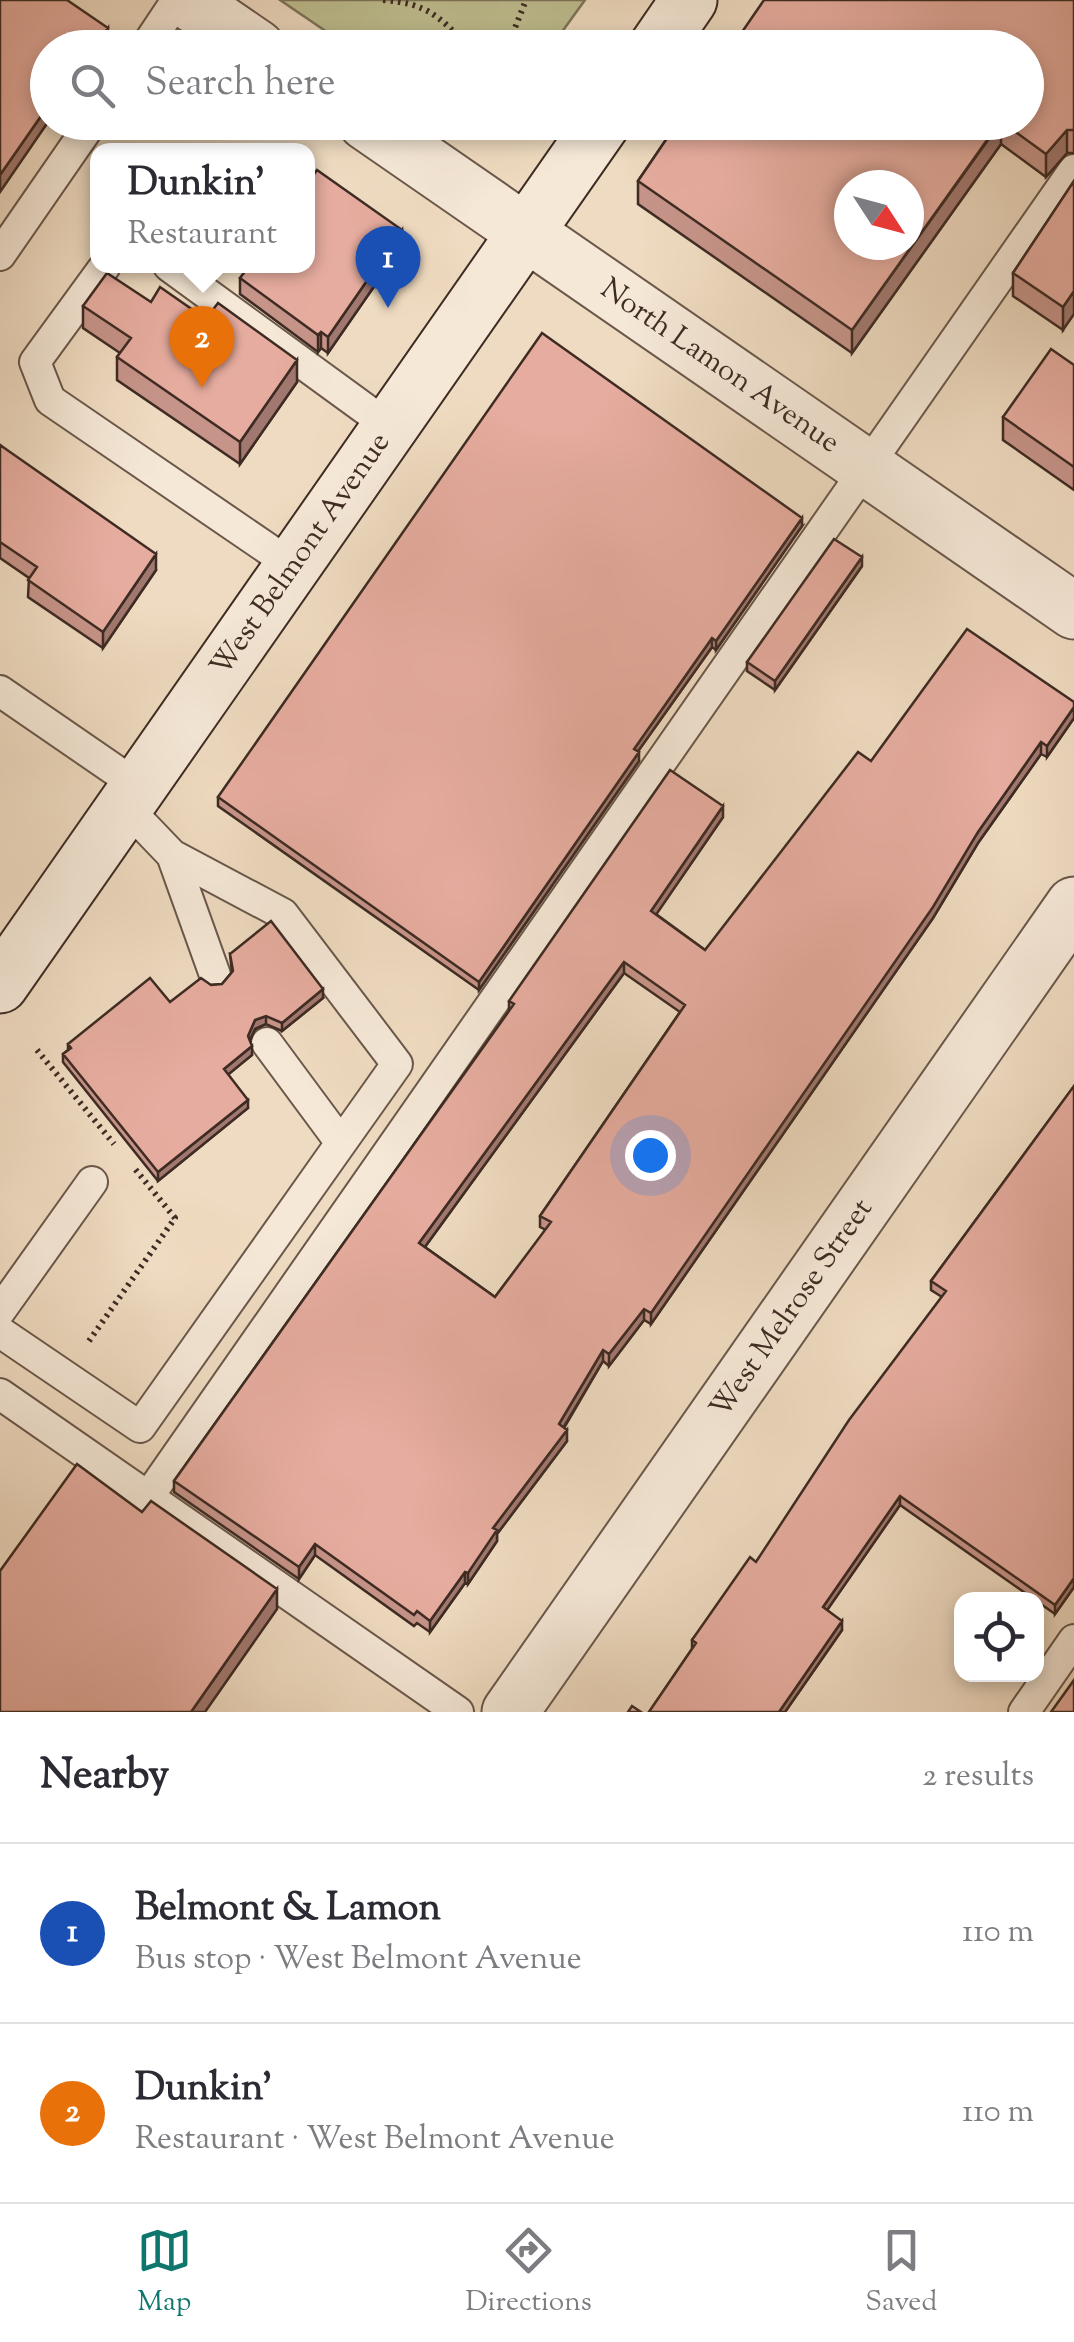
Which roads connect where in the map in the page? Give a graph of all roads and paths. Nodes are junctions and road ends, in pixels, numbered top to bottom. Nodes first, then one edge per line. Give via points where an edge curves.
1 (177, 0) edge
2 (187, 0) edge
3 (382, 0) edge
4 (526, 0) edge
5 (688, 0) edge
6 (157, 30) edge
7 (230, 30) edge
8 (453, 30) edge
9 (514, 30) edge
10 (668, 30) edge
11 (79, 140) edge
12 (392, 140) edge
13 (590, 140) edge
14 (1074, 170) edge
15 (526, 232) junction
16 (0, 254) edge
17 (100, 273) edge
18 (180, 273) edge
19 (390, 427) junction
20 (867, 468) junction
21 (292, 566) junction
22 (1074, 611) edge
23 (0, 692) edge
24 (132, 796) junction
25 (172, 855) junction
26 (1074, 905) edge
27 (215, 975) dead end
28 (0, 985) edge
29 (266, 1044) dead end
30 (341, 1143) junction
31 (92, 1182) dead end
32 (0, 1311) edge
33 (0, 1332) edge
34 (0, 1394) edge
35 (148, 1497) junction
36 (1074, 1640) edge
37 (458, 1712) edge
38 (510, 1712) edge
39 (1024, 1712) edge

1 - 6 lane
2 - 7 street
3 - 8 path via 412,2
4 - 9 path
5 - 10 street
11 - 16 lane
12 - 15 street, North Lamon Avenue
13 - 15 street, West Belmont Avenue
14 - 20 lane
15 - 19 street, West Belmont Avenue
15 - 20 street, North Lamon Avenue
17 - 21 lane via 35,362 50,400
18 - 19 lane
19 - 21 street, West Belmont Avenue
20 - 22 street, North Lamon Avenue
20 - 35 lane
21 - 24 street, West Belmont Avenue
23 - 24 lane
24 - 25 lane
24 - 28 street, West Belmont Avenue
25 - 27 lane
25 - 30 lane via 283,914 398,1064
26 - 38 street, West Melrose Street
29 - 30 lane
30 - 33 lane via 140,1427
31 - 32 lane
34 - 35 lane
35 - 37 lane
36 - 39 lane

